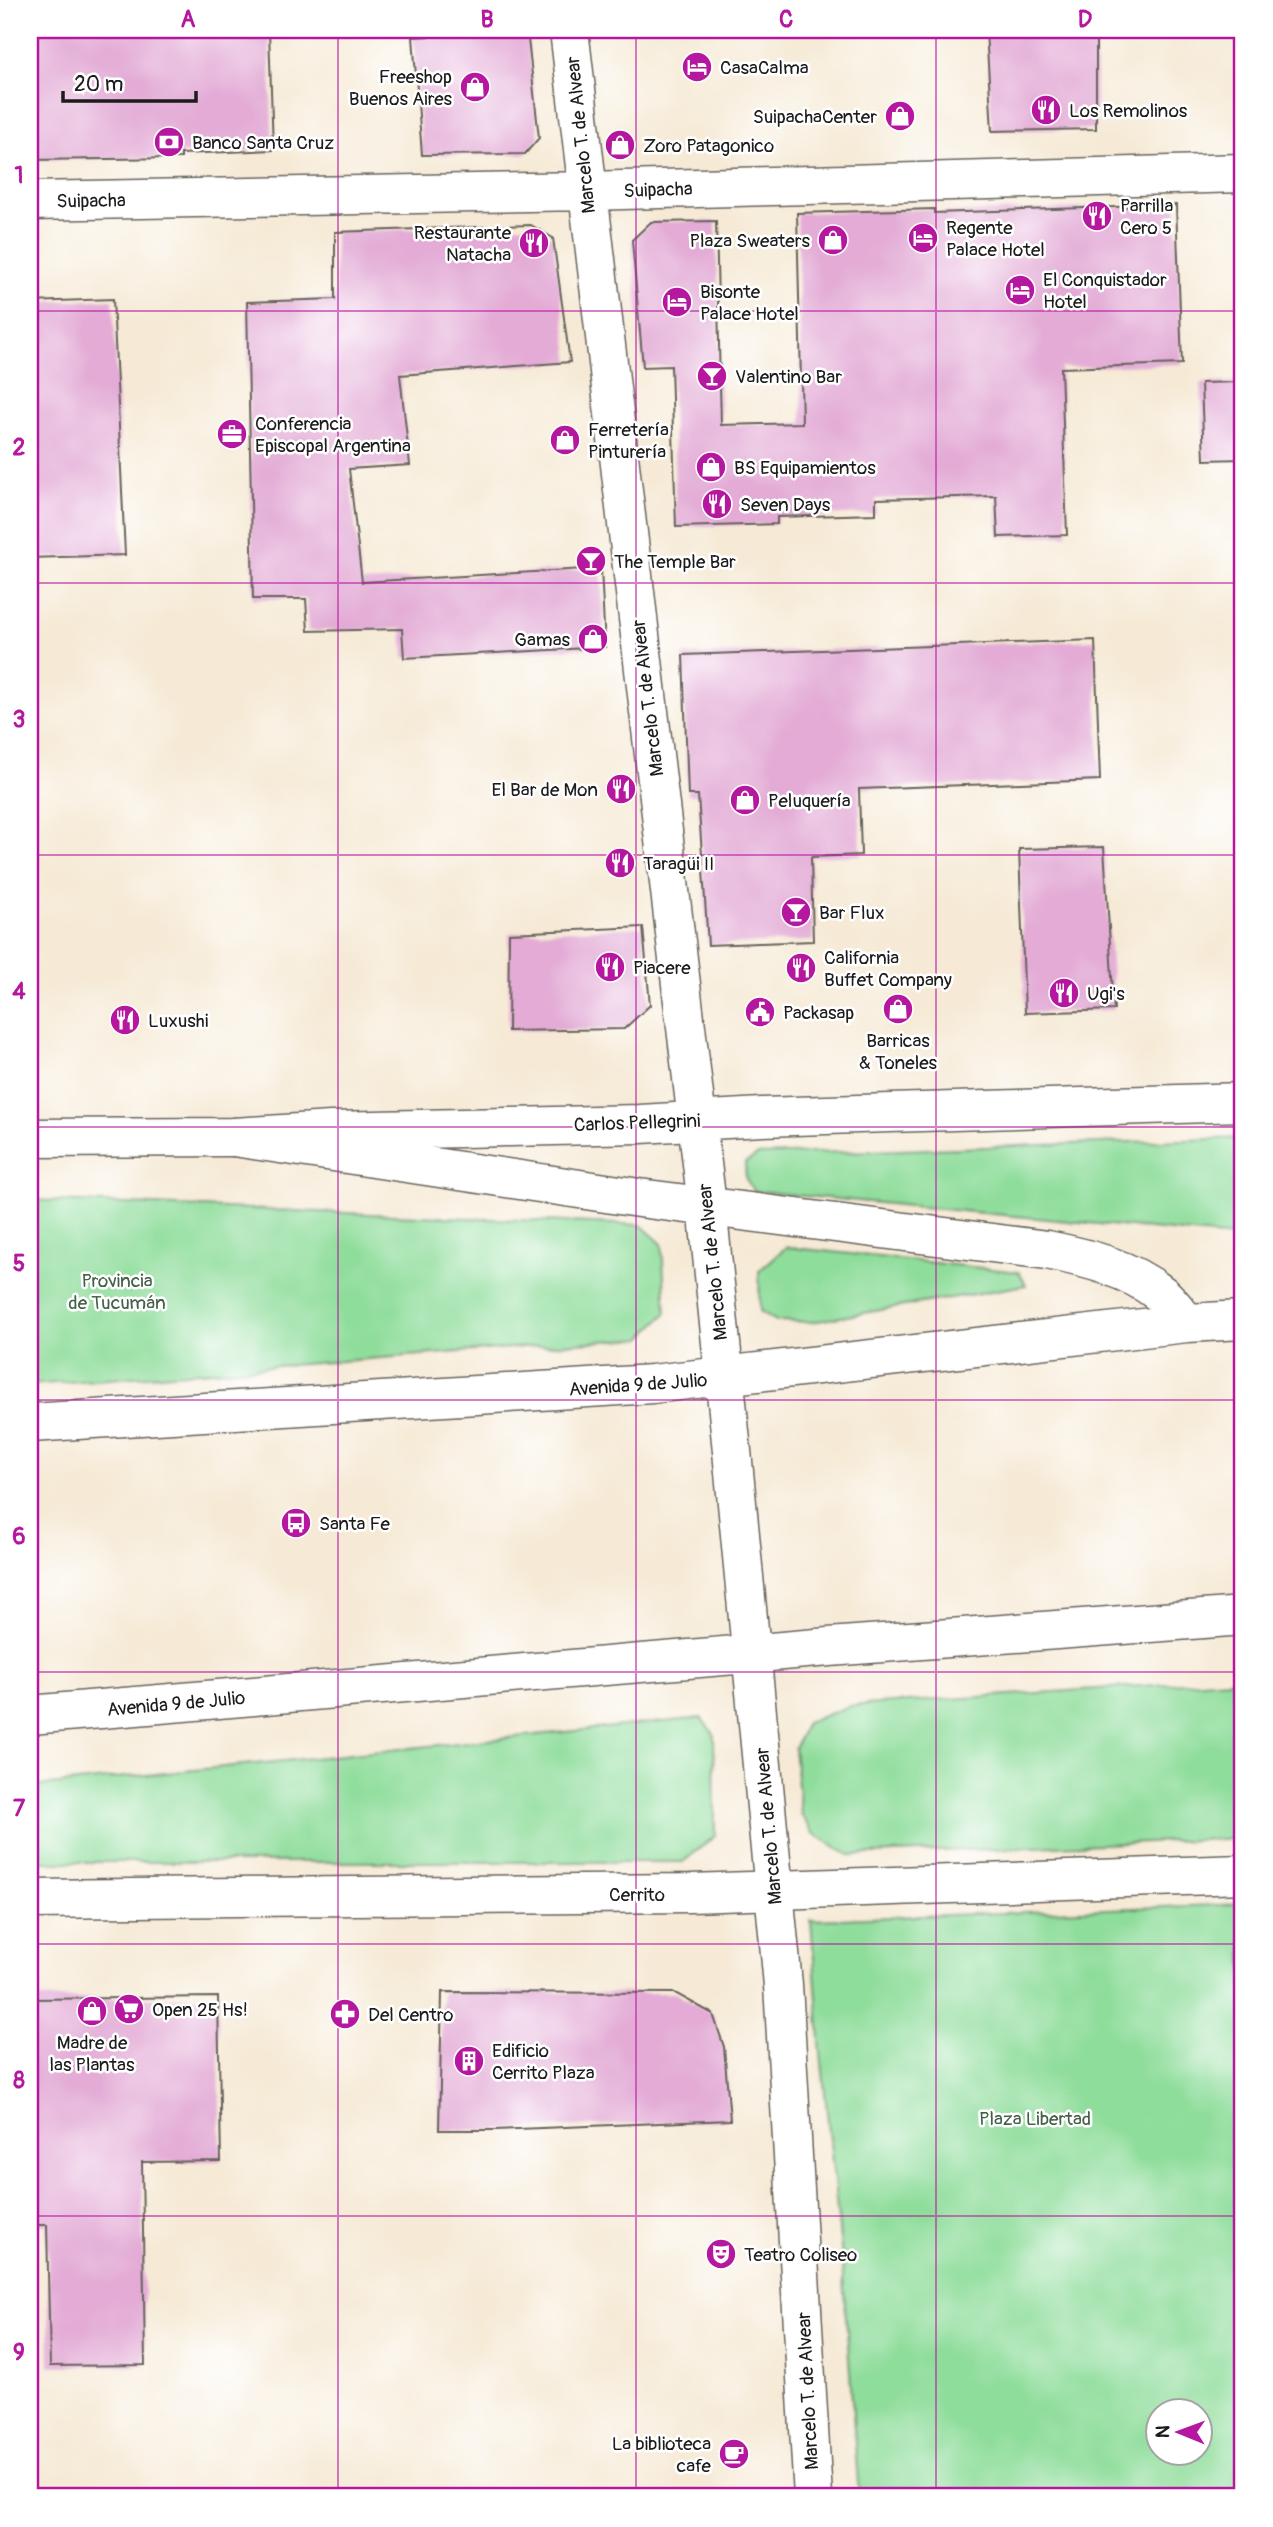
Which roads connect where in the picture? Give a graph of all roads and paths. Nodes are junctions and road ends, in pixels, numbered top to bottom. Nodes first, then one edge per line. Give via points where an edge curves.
1 (569, 30) edge
2 (1243, 173) edge
3 (586, 191) junction
4 (30, 201) edge
5 (1243, 1102) edge
6 (696, 1120) junction
7 (233, 1137) junction
8 (30, 1138) edge
9 (707, 1206) junction
10 (1243, 1320) edge
11 (1187, 1324) junction
12 (723, 1377) junction
13 (30, 1423) edge
14 (1243, 1616) edge
15 (751, 1654) junction
16 (30, 1716) edge
17 (1243, 1874) edge
18 (774, 1891) junction
19 (30, 1899) edge
20 (813, 2497) edge

1 - 3 main road, Marcelo T. de Alvear
2 - 3 main road, Suipacha
3 - 4 main road, Suipacha
3 - 6 main road, Marcelo T. de Alvear
5 - 6 main road, Carlos Pellegrini
6 - 7 main road, Carlos Pellegrini
6 - 9 main road, Marcelo T. de Alvear
7 - 8 main road, Carlos Pellegrini
7 - 9 main road
9 - 11 main road via 1078,1256 1145,1283
9 - 12 main road, Marcelo T. de Alvear
10 - 11 main road, Avenida 9 de Julio
11 - 12 main road, Avenida 9 de Julio
12 - 13 main road, Avenida 9 de Julio
12 - 15 main road, Marcelo T. de Alvear
14 - 15 main road, Avenida 9 de Julio
15 - 16 main road, Avenida 9 de Julio
15 - 18 main road, Marcelo T. de Alvear
17 - 18 main road, Cerrito
18 - 19 main road, Cerrito
18 - 20 main road, Marcelo T. de Alvear

